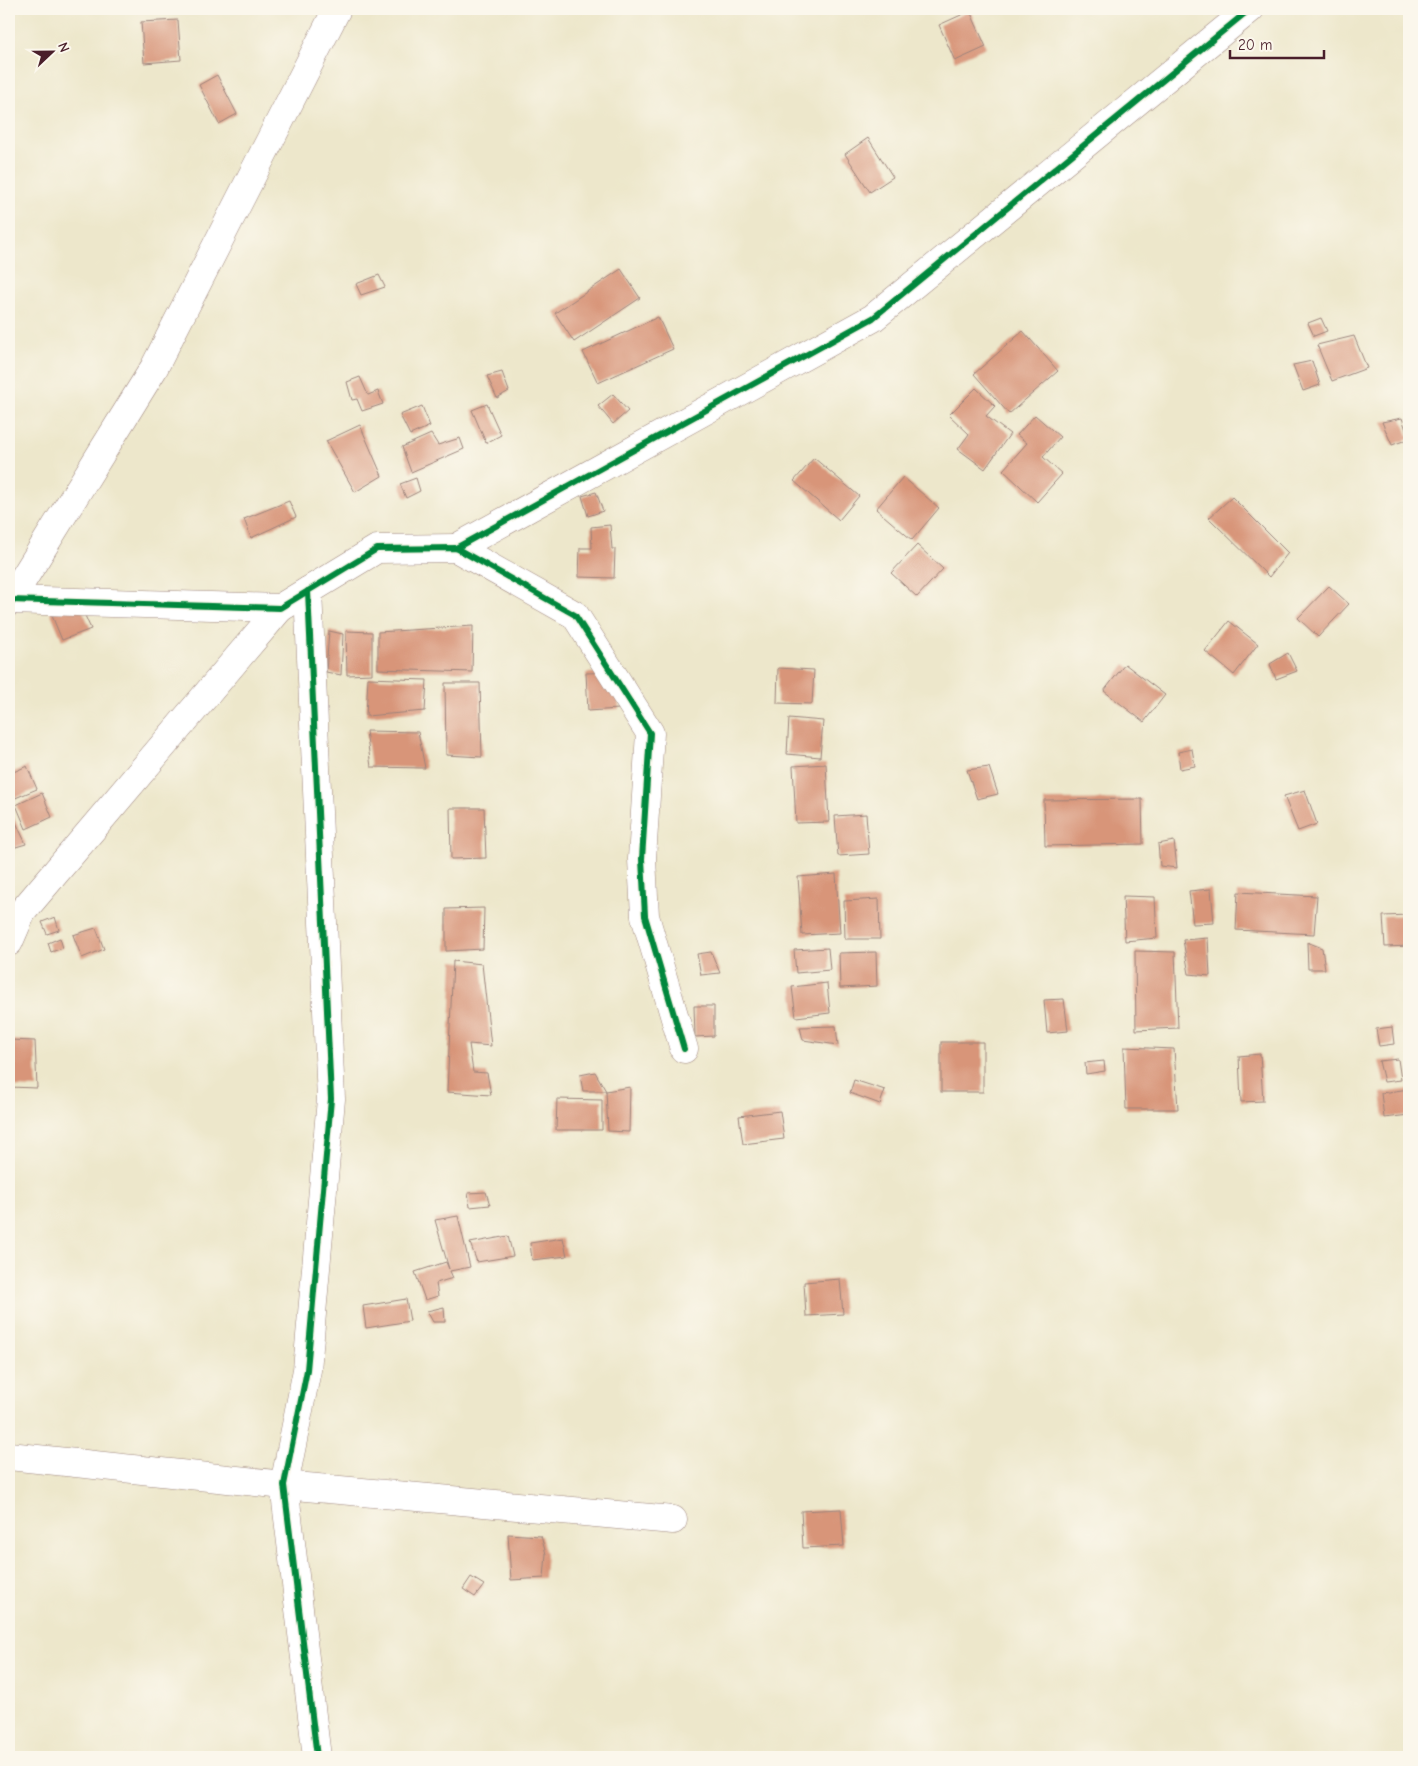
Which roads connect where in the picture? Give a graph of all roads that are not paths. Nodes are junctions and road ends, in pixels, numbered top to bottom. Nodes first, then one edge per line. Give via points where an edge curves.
1 (338, 9) edge
2 (1250, 9) edge
3 (456, 548) junction
4 (308, 591) junction
5 (10, 601) edge
6 (280, 608) junction
7 (9, 942) edge
8 (684, 1049) dead end
9 (9, 1456) edge
10 (284, 1485) junction
11 (674, 1520) dead end
12 (317, 1757) edge

1 - 5 street via 154,368
2 - 3 street via 873,318
3 - 4 street via 377,549
3 - 8 street via 575,615 650,733 642,859 645,916
4 - 6 street
4 - 10 street via 331,1099 306,1370
5 - 6 street
6 - 7 street via 22,912
9 - 10 street
10 - 11 street
10 - 12 street

